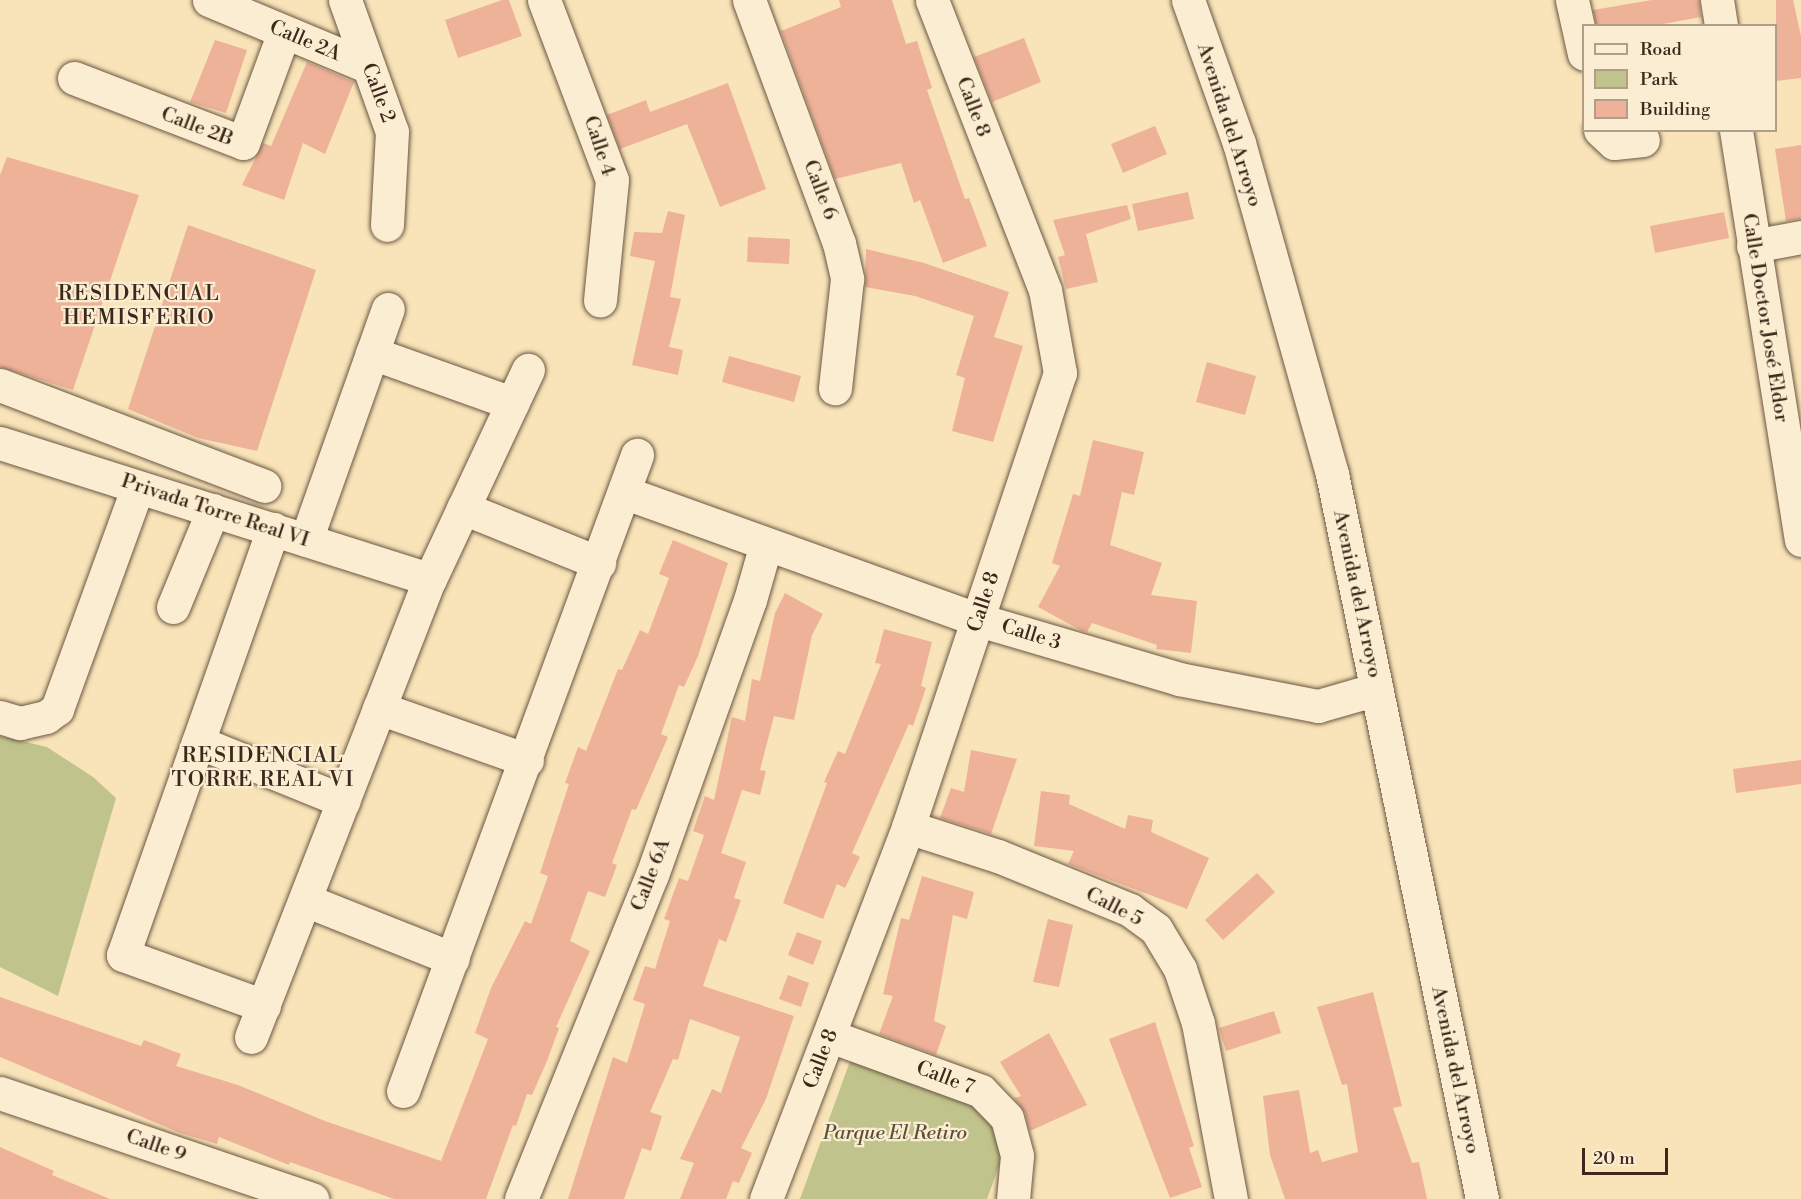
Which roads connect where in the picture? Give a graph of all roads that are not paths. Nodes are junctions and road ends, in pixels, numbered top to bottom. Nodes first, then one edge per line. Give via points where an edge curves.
1 (209, 0) edge
2 (345, 0) edge
3 (544, 0) edge
4 (749, 0) edge
5 (932, 0) edge
6 (1188, 0) edge
7 (1572, 0) edge
8 (1717, 0) edge
9 (1721, 24) edge
10 (284, 32) junction
11 (1582, 45) edge
12 (369, 67) junction
13 (74, 78) dead end
14 (1602, 132) edge
15 (1736, 132) edge
16 (1643, 140) dead end
17 (387, 225) dead end
18 (1801, 237) edge
19 (1753, 246) junction
20 (600, 300) dead end
21 (387, 309) dead end
22 (372, 353) junction
23 (528, 370) dead end
24 (0, 385) edge
25 (835, 388) dead end
26 (512, 403) junction
27 (0, 443) edge
28 (637, 455) dead end
29 (138, 486) junction
30 (264, 486) dead end
31 (626, 493) junction
32 (463, 507) junction
33 (213, 510) junction
34 (273, 529) junction
35 (306, 540) junction
36 (1801, 540) edge
37 (766, 544) junction
38 (599, 563) junction
39 (430, 579) junction
40 (173, 607) dead end
41 (979, 620) junction
42 (1377, 689) junction
43 (379, 708) junction
44 (0, 717) edge
45 (198, 742) junction
46 (527, 760) junction
47 (343, 801) junction
48 (908, 827) junction
49 (305, 900) junction
50 (453, 959) junction
51 (264, 1006) junction
52 (830, 1036) junction
53 (251, 1037) dead end
54 (403, 1091) dead end
55 (0, 1093) edge
56 (312, 1199) edge
57 (521, 1199) edge
58 (766, 1199) edge
59 (1013, 1199) edge
60 (1231, 1199) edge
61 (1482, 1199) edge

1 - 10 street, Calle 2A
2 - 12 street, Calle 2
3 - 20 street, Calle 4 via 612,180
4 - 25 street, Calle 6 via 840,243 847,279
5 - 41 street, Calle 8 via 1045,290 1060,373
6 - 42 street, Avenida del Arroyo via 1239,143 1332,474
7 - 11 street
8 - 9 street
10 - 12 street, Calle 2A
10 - 13 street, Calle 2B via 243,143
12 - 17 street, Calle 2 via 392,132
14 - 16 street via 1614,143
15 - 19 street, Calle Doctor José Eldor
18 - 19 street
19 - 36 street, Calle Doctor José Eldor
21 - 22 street
22 - 26 street
22 - 35 street
23 - 26 street
24 - 30 street
26 - 32 street
27 - 29 street, Privada Torre Real VI
28 - 31 street
29 - 33 street, Privada Torre Real VI
29 - 44 street via 57,709 46,717 20,723
31 - 37 street, Calle 3
31 - 38 street
32 - 38 street
32 - 39 street
33 - 34 street, Privada Torre Real VI
33 - 40 street
34 - 35 street, Privada Torre Real VI
34 - 45 street
35 - 39 street, Privada Torre Real VI
37 - 41 street, Calle 3
37 - 57 street, Calle 6A via 750,600 652,875
38 - 46 street
39 - 43 street
41 - 42 street, Calle 3 via 1179,679 1318,706
41 - 48 street, Calle 8
42 - 61 street, Avenida del Arroyo
43 - 46 street
43 - 47 street
45 - 47 street
45 - 51 street via 123,955
46 - 50 street
47 - 49 street
48 - 52 street, Calle 8
48 - 60 street, Calle 5 via 1009,860 1130,910 1156,929 1180,969 1198,1023
49 - 50 street
49 - 51 street
50 - 54 street
51 - 53 street
52 - 58 street, Calle 8
52 - 59 street, Calle 7 via 981,1091 1007,1118 1017,1156
55 - 56 street, Calle 9

